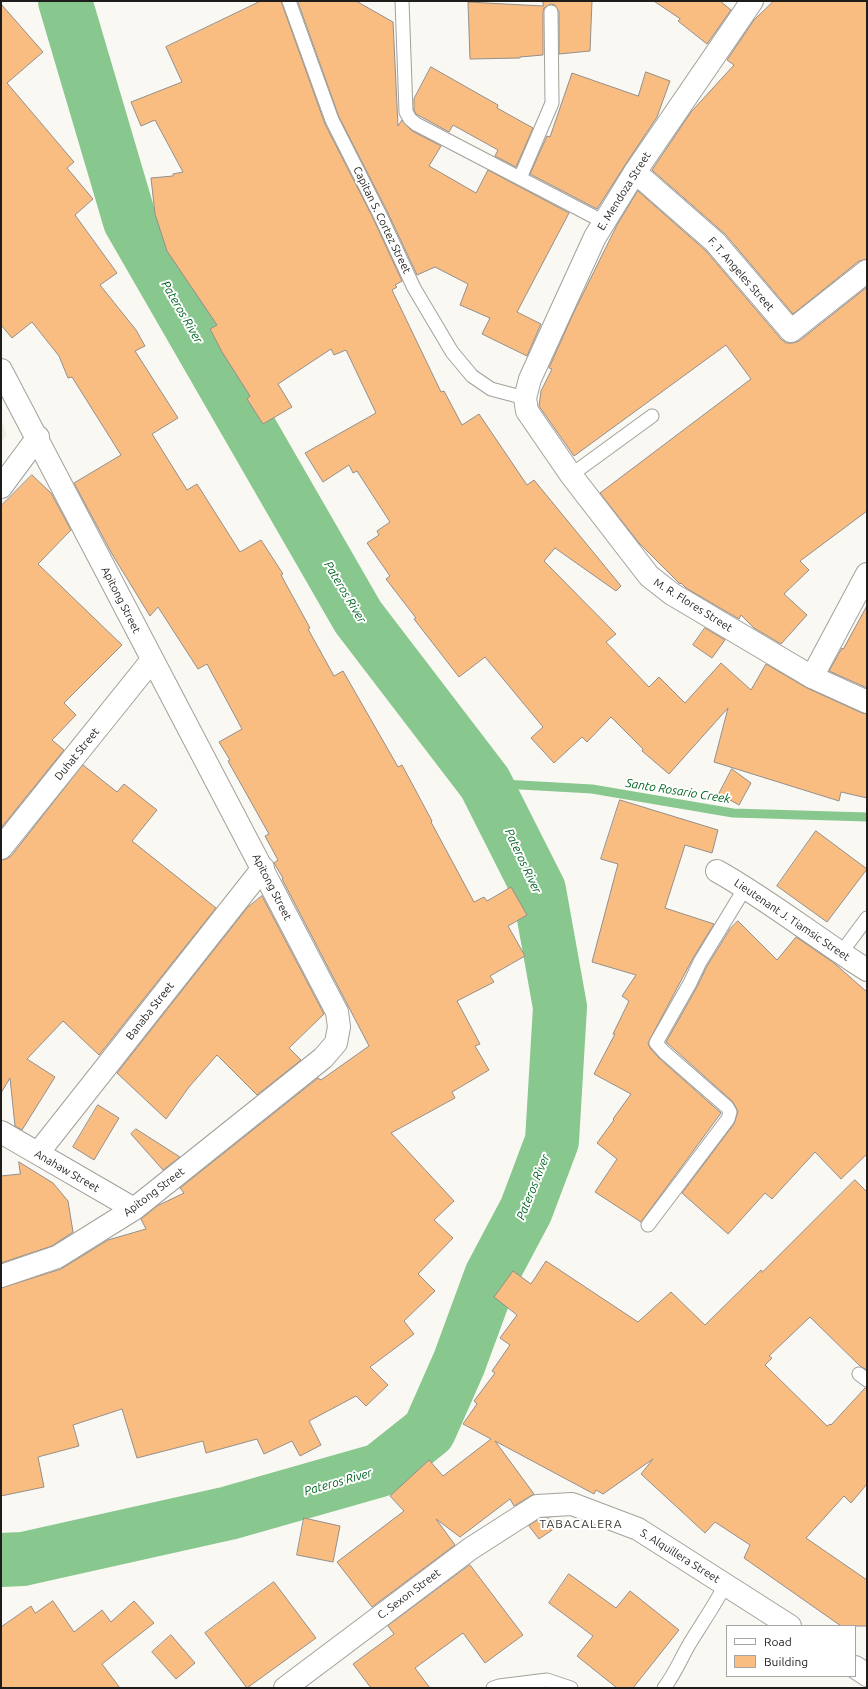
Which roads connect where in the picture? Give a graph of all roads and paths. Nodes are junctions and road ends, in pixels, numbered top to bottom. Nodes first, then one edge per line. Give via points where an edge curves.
1 (289, 1) edge
2 (402, 1) edge
3 (752, 1) edge
4 (551, 12) dead end
5 (635, 172) junction
6 (520, 178) junction
7 (604, 222) junction
8 (867, 271) edge
9 (1, 370) edge
10 (525, 398) junction
11 (652, 416) dead end
12 (38, 437) junction
13 (571, 475) junction
14 (1, 487) edge
15 (867, 574) edge
16 (152, 660) junction
17 (812, 678) junction
18 (867, 702) edge
19 (1, 848) edge
20 (262, 868) junction
21 (717, 871) dead end
22 (745, 888) junction
23 (867, 918) edge
24 (841, 953) junction
25 (867, 970) edge
26 (1, 1132) edge
27 (38, 1153) junction
28 (134, 1209) junction
29 (648, 1225) dead end
30 (1, 1276) edge
31 (537, 1506) joint
32 (725, 1585) junction
33 (788, 1625) edge
34 (856, 1668) edge
35 (867, 1675) edge
36 (285, 1688) edge
37 (493, 1688) edge
38 (571, 1688) edge
39 (664, 1688) edge

1 - 10 lane, Capitan S. Cortez Street via 332,120 414,288 452,352 472,376 491,390
2 - 6 lane via 406,112 410,119
3 - 5 street, E. Mendoza Street
4 - 6 lane via 552,104
5 - 7 street, E. Mendoza Street
5 - 8 street, F. T. Angeles Street via 715,242 791,331
6 - 7 lane
7 - 10 street, E. Mendoza Street via 533,371
9 - 12 street, Apitong Street
10 - 13 street, M. R. Flores Street via 527,411
11 - 13 lane
12 - 14 street
12 - 16 street, Apitong Street
13 - 17 street, M. R. Flores Street via 649,576 672,594
15 - 17 street
16 - 19 street, Duhat Street
16 - 20 street, Apitong Street
17 - 18 street, M. R. Flores Street
20 - 27 street, Banaba Street
20 - 28 street, Apitong Street via 336,1012 339,1026 336,1043 323,1058
21 - 22 street, Lieutenant J. Tiamsic Street
22 - 24 street, Lieutenant J. Tiamsic Street
22 - 29 lane via 700,962 656,1043 727,1106 730,1112 728,1119
23 - 24 lane
24 - 25 street, Lieutenant J. Tiamsic Street
26 - 27 street, Anahaw Street
27 - 28 street, Anahaw Street
28 - 30 street, Apitong Street via 57,1257
31 - 32 street, S. Alquillera Street via 572,1504 638,1529
31 - 36 street, C. Sexon Street via 470,1549
32 - 33 street, S. Alquillera Street
32 - 39 lane via 712,1611
34 - 35 street
37 - 38 lane via 547,1680

